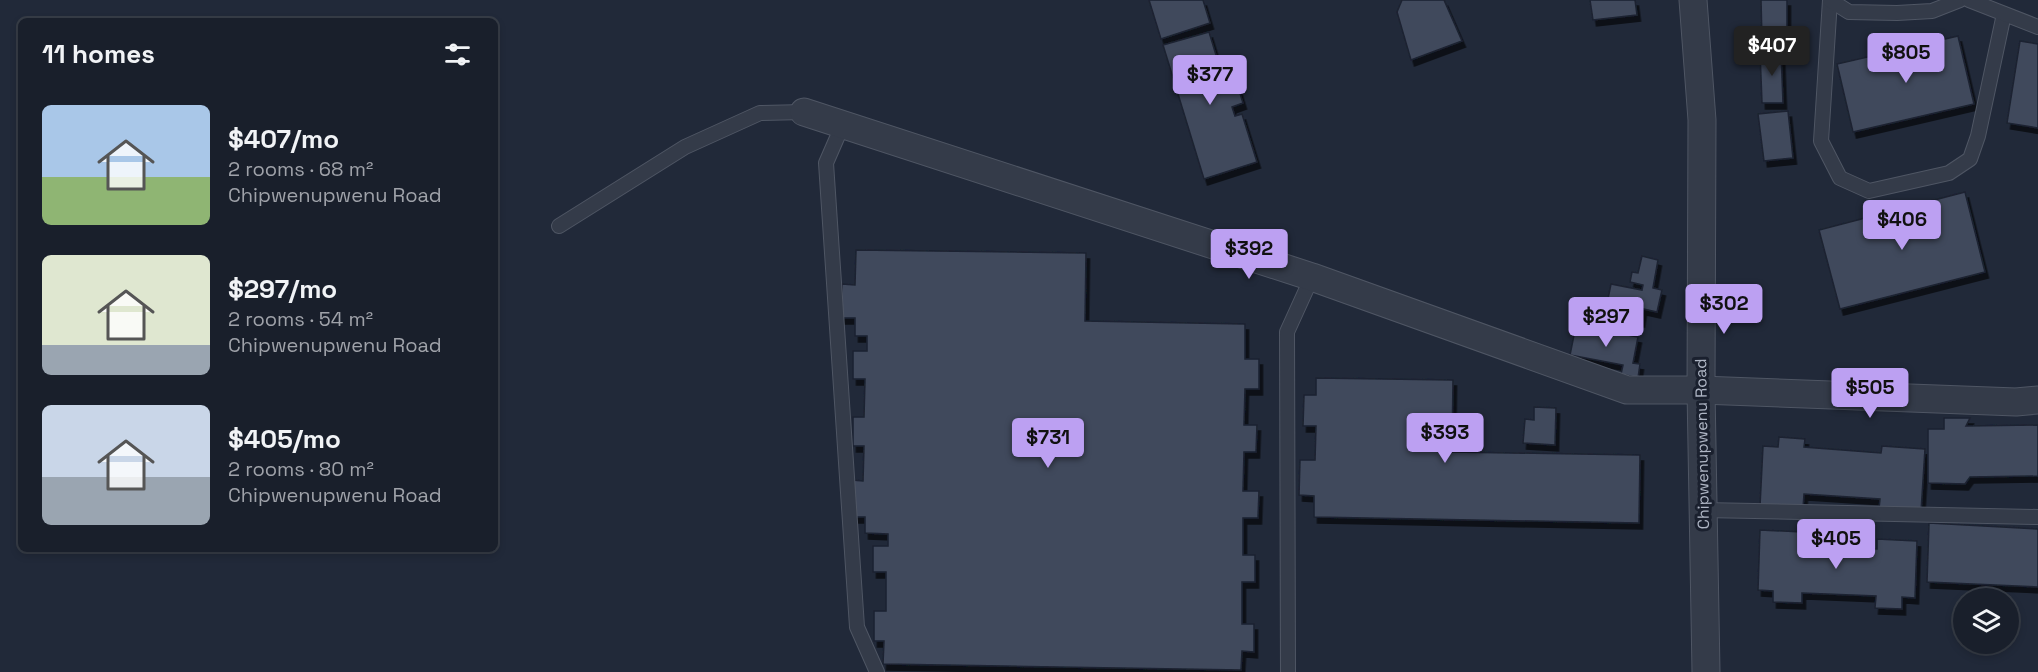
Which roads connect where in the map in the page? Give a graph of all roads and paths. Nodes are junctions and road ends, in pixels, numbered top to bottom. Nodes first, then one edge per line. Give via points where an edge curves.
1 (1693, 0) edge
2 (1830, 0) edge
3 (1960, 0) edge
4 (1969, 0) edge
5 (2004, 14) junction
6 (2038, 27) edge
7 (804, 112) joint
8 (843, 124) junction
9 (559, 226) dead end
10 (1312, 277) junction
11 (1701, 390) junction
12 (2038, 400) edge
13 (1703, 510) junction
14 (2038, 517) edge
15 (877, 672) edge
16 (1288, 672) edge
17 (1706, 672) edge

1 - 11 street, Chipwenupwenu Road via 1702,120
2 - 3 lane via 1849,12 1897,13 1932,11
2 - 5 lane via 1821,141 1840,178 1869,191 1949,173 1970,159
4 - 5 lane
5 - 6 lane
7 - 8 street
7 - 9 lane via 760,113 685,147
8 - 10 street
8 - 15 lane via 826,163 857,627
10 - 11 street via 1628,390
10 - 16 lane via 1287,332
11 - 12 street
11 - 13 street, Chipwenupwenu Road
13 - 14 lane
13 - 17 street, Chipwenupwenu Road

